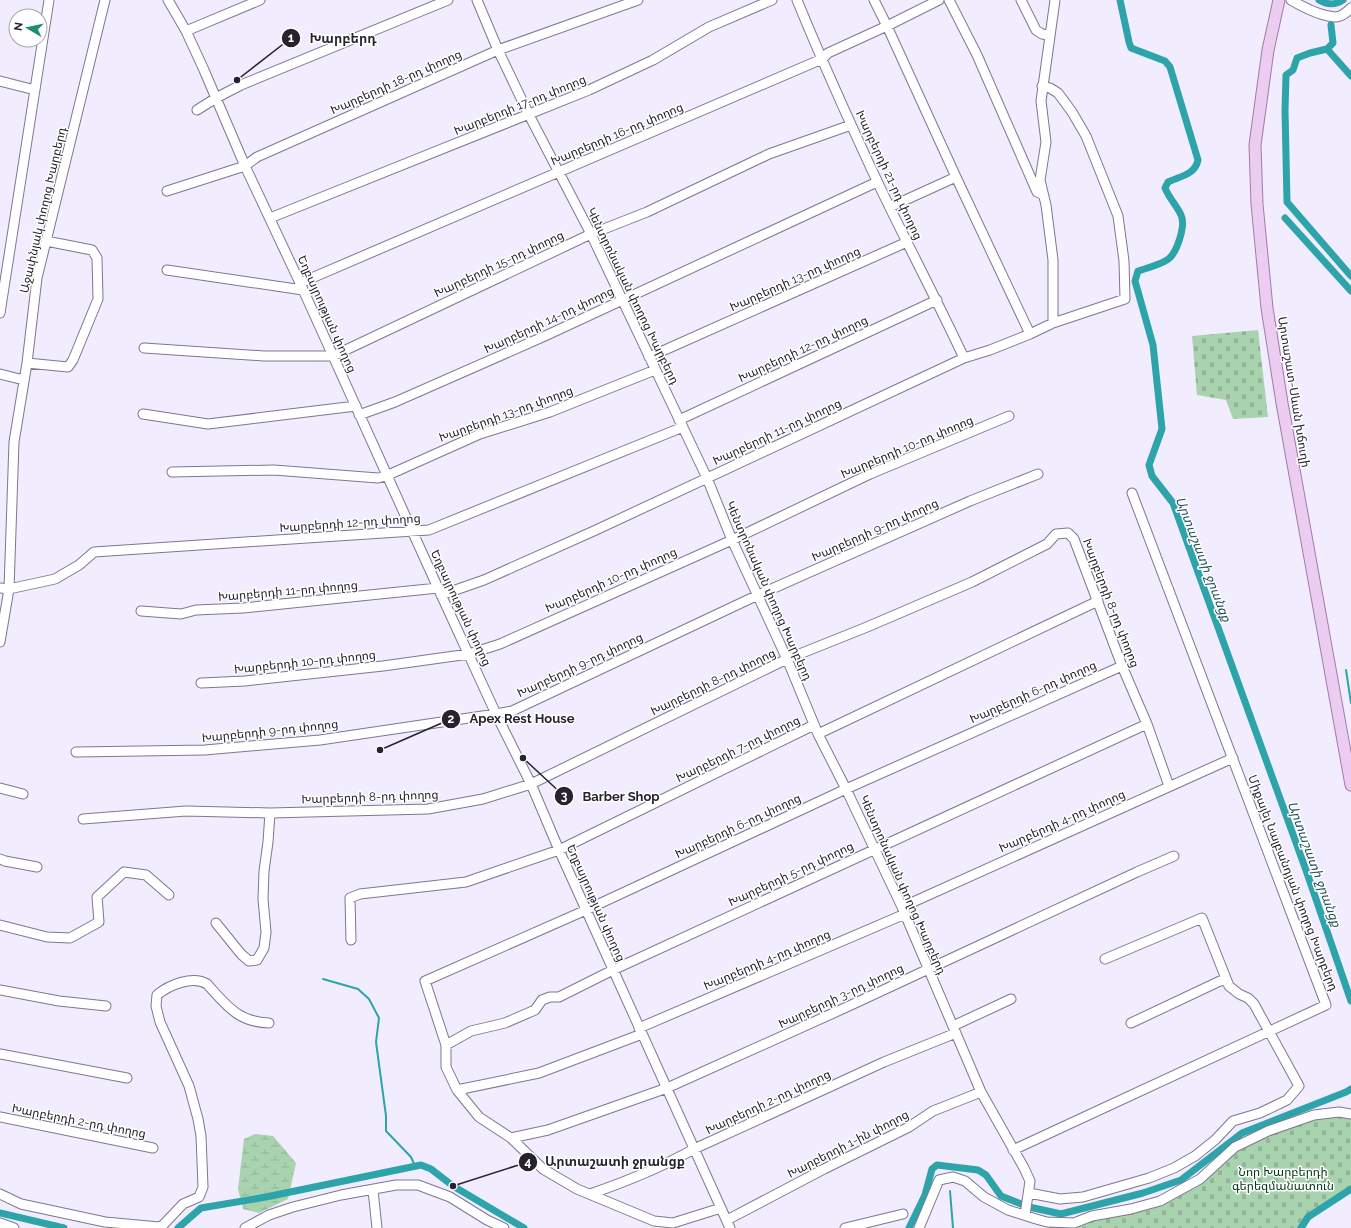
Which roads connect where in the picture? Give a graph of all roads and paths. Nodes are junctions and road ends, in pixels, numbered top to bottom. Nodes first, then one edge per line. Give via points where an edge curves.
1 (49, 0) edge
2 (105, 0) edge
3 (168, 0) edge
4 (260, 0) edge
5 (448, 0) edge
6 (477, 0) edge
7 (638, 0) edge
8 (772, 0) edge
9 (797, 0) edge
10 (874, 0) edge
11 (939, 0) edge
12 (949, 0) edge
13 (1021, 0) edge
14 (1055, 0) edge
15 (1279, 0) edge
16 (1291, 0) edge
17 (1351, 8) edge
18 (887, 26) junction
19 (186, 31) junction
20 (1050, 35) junction
21 (498, 50) junction
22 (822, 59) junction
23 (0, 81) edge
24 (1042, 86) junction
25 (35, 90) junction
26 (216, 98) junction
27 (197, 110) dead end
28 (529, 115) junction
29 (852, 125) junction
30 (245, 166) junction
31 (558, 172) junction
32 (956, 177) junction
33 (877, 182) junction
34 (167, 191) dead end
35 (1043, 195) junction
36 (890, 207) junction
37 (270, 218) junction
38 (590, 234) junction
39 (46, 241) junction
40 (907, 242) junction
41 (167, 270) dead end
42 (302, 286) junction
43 (621, 300) junction
44 (937, 300) junction
45 (0, 313) edge
46 (1053, 323) junction
47 (1030, 334) junction
48 (144, 348) dead end
49 (332, 356) junction
50 (649, 357) junction
51 (964, 358) junction
52 (27, 363) junction
53 (655, 370) junction
54 (0, 374) edge
55 (24, 380) junction
56 (357, 410) junction
57 (143, 414) dead end
58 (1009, 416) dead end
59 (681, 424) junction
60 (172, 472) dead end
61 (1038, 474) dead end
62 (386, 476) junction
63 (706, 478) junction
64 (1132, 493) dead end
65 (412, 531) junction
66 (732, 540) junction
67 (5, 588) edge
68 (439, 592) junction
69 (758, 595) junction
70 (1098, 601) junction
71 (141, 611) dead end
72 (0, 642) edge
73 (469, 654) junction
74 (787, 659) junction
75 (1122, 666) junction
76 (201, 683) dead end
77 (496, 714) junction
78 (1147, 724) junction
79 (816, 730) junction
80 (76, 752) dead end
81 (1233, 758) junction
82 (531, 784) junction
83 (1351, 785) edge
84 (1169, 786) junction
85 (0, 788) edge
86 (846, 789) junction
87 (22, 794) dead end
88 (270, 813) junction
89 (83, 819) dead end
90 (875, 848) junction
91 (559, 850) junction
92 (1174, 856) dead end
93 (0, 859) edge
94 (37, 868) dead end
95 (169, 895) dead end
96 (586, 910) junction
97 (903, 910) junction
98 (216, 923) dead end
99 (0, 925) edge
100 (351, 940) dead end
101 (1105, 959) dead end
102 (928, 969) junction
103 (613, 970) junction
104 (1226, 980) junction
105 (0, 990) edge
106 (1011, 999) dead end
107 (106, 1006) dead end
108 (269, 1023) dead end
109 (1131, 1023) dead end
110 (954, 1029) junction
111 (641, 1031) junction
112 (1270, 1032) junction
113 (446, 1045) junction
114 (0, 1054) edge
115 (127, 1078) dead end
116 (667, 1088) junction
117 (458, 1090) junction
118 (981, 1092) junction
119 (1351, 1114) edge
120 (0, 1117) edge
121 (511, 1138) junction
122 (153, 1148) dead end
123 (694, 1149) junction
124 (1013, 1150) junction
125 (373, 1190) junction
126 (1029, 1193) junction
127 (0, 1194) edge
128 (590, 1194) junction
129 (721, 1208) junction
130 (902, 1214) dead end
131 (1025, 1215) junction
132 (0, 1223) edge
133 (485, 1224) edge
134 (729, 1224) edge
135 (14, 1228) edge
136 (245, 1228) edge
137 (377, 1228) edge
138 (504, 1228) edge
139 (845, 1228) edge
140 (919, 1228) edge

1 - 25 street
2 - 39 street, Աջափնյակ փողոց Խարբերդ
3 - 19 street, Եղբայրության փողոց
4 - 19 street
5 - 26 street via 241,85
6 - 21 street, Կենտրոնական փողոց Խարբերդ
7 - 21 street, Խարբերդի 18-րդ փողոց
8 - 28 street, Խարբերդի 17-րդ փողոց via 709,27 653,60
9 - 22 street, Խարբերդի 21-րդ փողոց
10 - 18 street
11 - 18 street, Խարբերդի 16-րդ փողոց
12 - 35 street via 977,55 1037,192
13 - 20 street via 1036,30
14 - 20 street
15 - 83 main road, Արտաշատ-Սևան խճուղի via 1268,50 1255,145 1257,204 1267,308 1282,403
16 - 17 street via 1309,9 1336,17 1345,14
18 - 22 street, Խարբերդի 16-րդ փողոց via 828,53
18 - 32 street
19 - 26 street, Եղբայրության փողոց
20 - 24 street
21 - 28 street, Կենտրոնական փողոց Խարբերդ
21 - 30 street, Խարբերդի 18-րդ փողոց via 257,157
22 - 29 street, Խարբերդի 21-րդ փողոց
22 - 31 street, Խարբերդի 16-րդ փողոց
23 - 25 street
24 - 35 street via 1041,101 1046,142 1040,180
24 - 46 street, Խարբերդի 11-րդ փողոց via 1058,93 1086,136 1118,216 1124,261 1125,299
25 - 45 street
26 - 27 street
26 - 30 street, Եղբայրության փողոց
28 - 31 street, Կենտրոնական փողոց Խարբերդ
28 - 37 street, Խարբերդի 17-րդ փողոց
29 - 33 street, Խարբերդի 21-րդ փողոց
29 - 38 street, Խարբերդի 15-րդ փողոց via 769,154 647,212
30 - 34 street, Խարբերդի 18-րդ փողոց
30 - 37 street, Եղբայրության փողոց
31 - 38 street, Կենտրոնական փողոց Խարբերդ
31 - 42 street, Խարբերդի 16-րդ փողոց
32 - 36 street
32 - 47 street
33 - 36 street, Խարբերդի 21-րդ փողոց
33 - 43 street, Խարբերդի 14-րդ փողոց
35 - 46 street via 1053,260
36 - 40 street, Խարբերդի 21-րդ փողոց
37 - 42 street, Եղբայրության փողոց
38 - 43 street, Կենտրոնական փողոց Խարբերդ
38 - 49 street, Խարբերդի 15-րդ փողոց
39 - 52 street, Աջափնյակ փողոց Խարբերդ via 37,278
39 - 52 street via 92,250 97,258 98,299 68,367
40 - 44 street, Խարբերդի 21-րդ փողոց
40 - 50 street, Խարբերդի 13-րդ փողոց
41 - 42 street
42 - 49 street, Եղբայրության փողոց
43 - 50 street, Կենտրոնական փողոց Խարբերդ
43 - 56 street, Խարբերդի 14-րդ փողոց via 396,402
44 - 51 street, Խարբերդի 21-րդ փողոց
44 - 59 street, Խարբերդի 12-րդ փողոց
46 - 47 street, Խարբերդի 11-րդ փողոց
47 - 51 street, Խարբերդի 11-րդ փողոց
48 - 49 street, Խարբերդի 15-րդ փողոց via 264,356
49 - 56 street, Եղբայրության փողոց
50 - 53 street, Կենտրոնական փողոց Խարբերդ
51 - 63 street, Խարբերդի 11-րդ փողոց
52 - 55 street, Աջափնյակ փողոց Խարբերդ
53 - 59 street, Կենտրոնական փողոց Խարբերդ
53 - 62 street, Խարբերդի 13-րդ փողոց via 550,412 480,434
54 - 55 street
55 - 67 street, Աջափնյակ փողոց Խարբերդ via 14,442
56 - 57 street, Խարբերդի 14-րդ փողոց via 208,424
56 - 62 street, Եղբայրության փողոց
58 - 66 street, Խարբերդի 10-րդ փողոց via 870,474
59 - 63 street, Կենտրոնական փողոց Խարբերդ
59 - 65 street, Խարբերդի 12-րդ փողոց via 429,530
60 - 62 street, Խարբերդի 13-րդ փողոց via 274,470 351,477
61 - 69 street, Խարբերդի 9-րդ փողոց via 970,501
62 - 65 street, Եղբայրության փողոց
63 - 66 street, Կենտրոնական փողոց Խարբերդ
63 - 68 street, Խարբերդի 11-րդ փողոց via 491,577
64 - 81 street, Միքայել Նալբանդյան փողոց Խարբերդ
65 - 67 street, Խարբերդի 12-րդ փողոց via 94,552 79,565 55,579
65 - 68 street, Եղբայրության փողոց
66 - 69 street, Կենտրոնական փողոց Խարբերդ
66 - 73 street, Խարբերդի 10-րդ փողոց via 500,644
67 - 72 street, Աջափնյակ փողոց Խարբերդ
68 - 71 street, Խարբերդի 11-րդ փողոց via 196,610 181,614
68 - 73 street, Եղբայրության փողոց
69 - 74 street, Կենտրոնական փողոց Խարբերդ
69 - 77 street, Խարբերդի 9-րդ փողոց via 512,711
70 - 74 street, Խարբերդի 8-րդ փողոց via 1074,539 1068,533 1056,534 1047,544 972,582
70 - 75 street, Խարբերդի 8-րդ փողոց
70 - 79 street, Խարբերդի 7-րդ փողոց
73 - 76 street, Խարբերդի 10-րդ փողոց via 375,667 245,681
73 - 77 street, Եղբայրության փողոց
74 - 79 street, Կենտրոնական փողոց Խարբերդ
74 - 82 street, Խարբերդի 8-րդ փողոց
75 - 78 street, Խարբերդի 8-րդ փողոց
75 - 86 street, Խարբերդի 6-րդ փողոց
77 - 80 street, Խարբերդի 9-րդ փողոց via 320,740 205,750
77 - 82 street, Եղբայրության փողոց
78 - 84 street, Խարբերդի 8-րդ փողոց
78 - 90 street, Խարբերդի 5-րդ փողոց
79 - 86 street, Կենտրոնական փողոց Խարբերդ
79 - 91 street, Խարբերդի 7-րդ փողոց
81 - 84 street, Խարբերդի 4-րդ փողոց
81 - 112 street, Միքայել Նալբանդյան փողոց Խարբերդ via 1326,1005
82 - 88 street, Խարբերդի 8-րդ փողոց via 483,799 428,809
82 - 91 street, Եղբայրության փողոց
84 - 97 street, Խարբերդի 4-րդ փողոց
85 - 87 street
86 - 90 street, Կենտրոնական փողոց Խարբերդ
86 - 96 street, Խարբերդի 6-րդ փողոց
88 - 89 street, Խարբերդի 8-րդ փողոց via 186,811
88 - 98 street via 263,899 266,932 264,948 257,960 249,961 241,954
90 - 97 street, Կենտրոնական փողոց Խարբերդ
90 - 103 street, Խարբերդի 5-րդ փողոց
91 - 96 street, Եղբայրության փողոց
91 - 100 street, Խարբերդի 7-րդ փողոց via 466,882 360,894 350,898
92 - 102 street, Խարբերդի 3-րդ փողոց
93 - 94 street
95 - 99 street via 146,875 124,872 97,897 98,922 70,938 47,937
96 - 103 street, Եղբայրության փողոց
96 - 113 street, Խարբերդի 6-րդ փողոց via 425,981
97 - 102 street, Կենտրոնական փողոց Խարբերդ
97 - 111 street, Խարբերդի 4-րդ փողոց
101 - 104 street via 1202,918
102 - 110 street, Կենտրոնական փողոց Խարբերդ
102 - 116 street, Խարբերդի 3-րդ փողոց
103 - 111 street, Եղբայրության փողոց
103 - 113 street, Խարբերդի 5-րդ փողոց via 559,997 542,1000 535,1010 505,1023 471,1031
104 - 109 street
104 - 112 street via 1229,986 1254,1004
105 - 107 street via 59,1001
106 - 110 street, Խարբերդի 2-րդ փողոց
108 - 127 street via 251,1021 239,1016 201,981 171,986 156,998 160,1022 189,1086 198,1119 203,1188 199,1197 183,1204 163,1225 159,1227 105,1222 21,1204
110 - 118 street, Կենտրոնական փողոց Խարբերդ
110 - 123 street, Խարբերդի 2-րդ փողոց
111 - 116 street, Եղբայրության փողոց
111 - 117 street, Խարբերդի 4-րդ փողոց via 539,1073
112 - 124 street, Միքայել Նալբանդյան փողոց Խարբերդ
112 - 126 street via 1299,1086 1287,1100 1233,1122 1196,1156 1149,1178 1083,1197 1060,1199
113 - 117 street via 446,1066
114 - 115 street
116 - 121 street, Խարբերդի 3-րդ փողոց via 548,1130
116 - 123 street, Եղբայրության փողոց
117 - 121 street via 479,1117
118 - 124 street, Կենտրոնական փողոց Խարբերդ
118 - 134 street, Խարբերդի 1-ին փողոց via 933,1111 909,1127 824,1169
119 - 131 street via 1339,1112 1314,1115 1268,1131 1235,1147 1200,1178 1160,1201 1092,1216 1074,1223 1047,1222
120 - 122 street, Խարբերդի 2-րդ փողոց
121 - 128 street via 543,1169
123 - 128 street, Խարբերդի 2-րդ փողոց via 631,1180
123 - 129 street, Եղբայրության փողոց
124 - 126 street, Կենտրոնական փողոց Խարբերդ via 1030,1181
125 - 133 street via 418,1185 450,1197
125 - 136 street via 293,1207 269,1215
125 - 137 street
126 - 131 street, Կենտրոնական փողոց Խարբերդ
128 - 129 street via 654,1221 673,1223
129 - 134 street, Եղբայրության փողոց
130 - 139 street
131 - 140 street via 1008,1210 984,1197 965,1181 953,1177 939,1180
132 - 135 street
133 - 138 street

